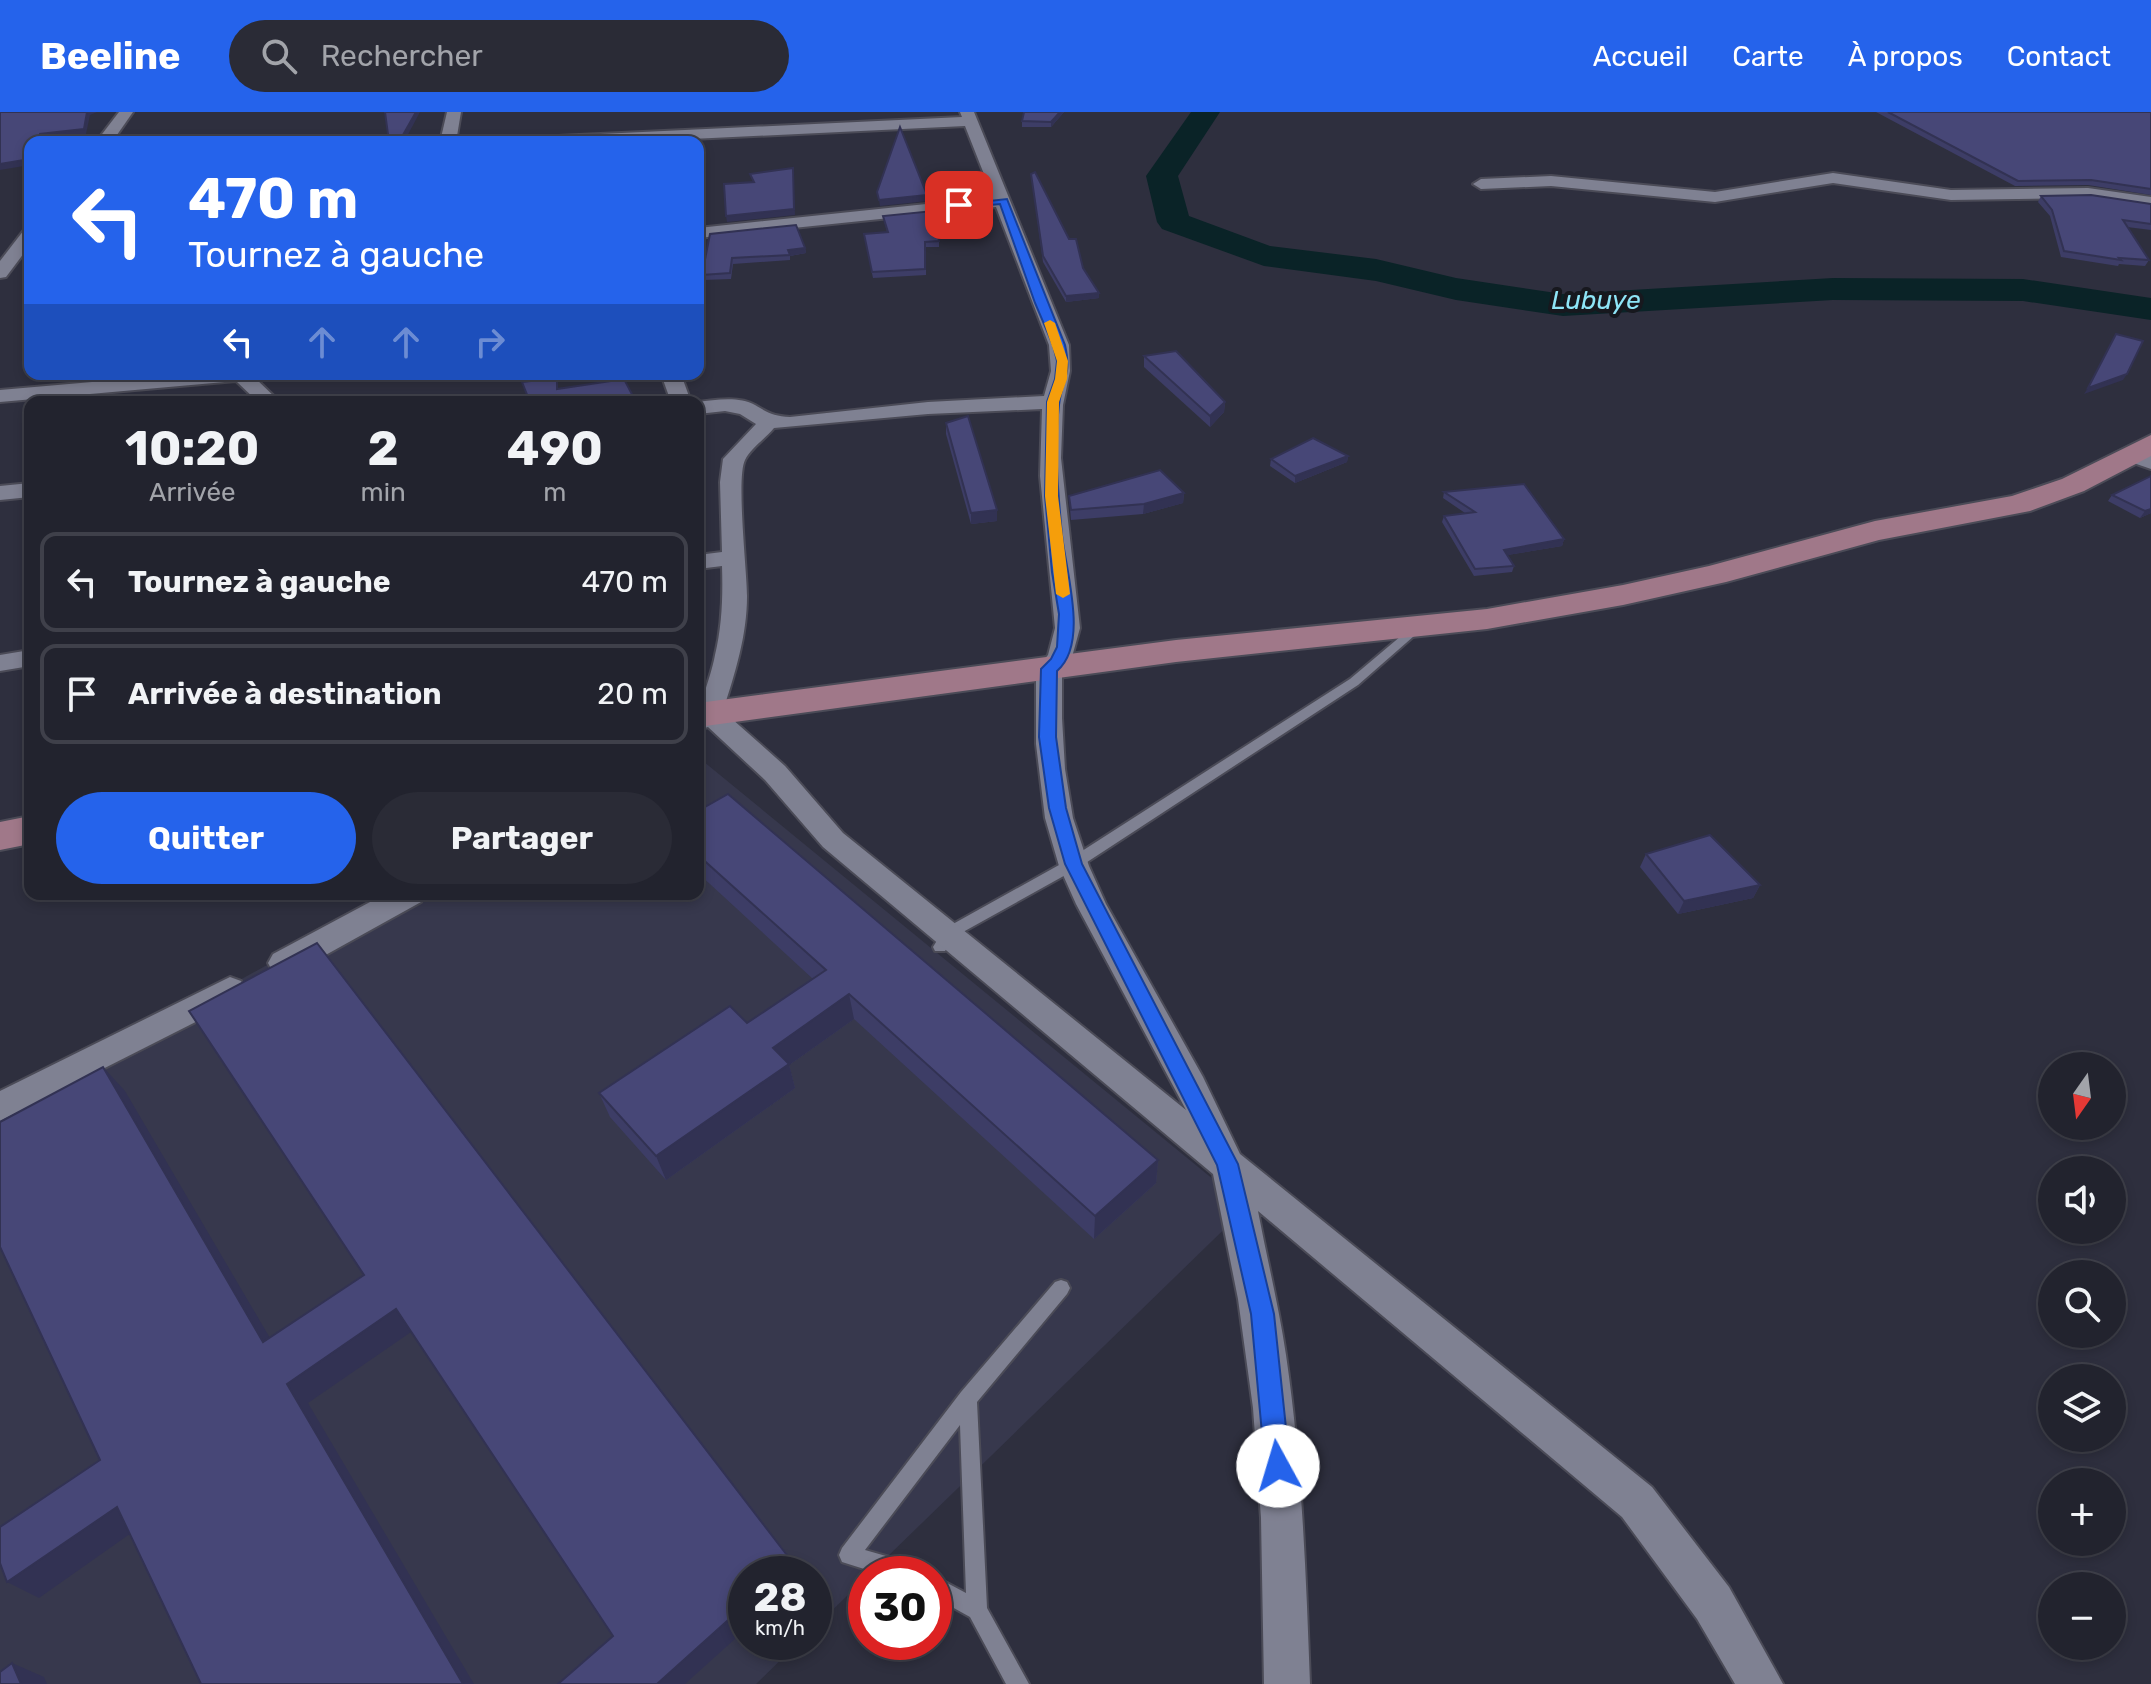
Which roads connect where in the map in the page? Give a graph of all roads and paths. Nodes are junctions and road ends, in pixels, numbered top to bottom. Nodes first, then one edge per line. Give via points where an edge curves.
1 (126, 112) edge
2 (454, 112) edge
3 (968, 117) edge
4 (108, 136) edge
5 (449, 136) edge
6 (662, 136) edge
7 (1481, 184) dead end
8 (1004, 201) junction
9 (2151, 202) edge
10 (704, 232) edge
11 (24, 241) edge
12 (4, 264) edge
13 (24, 266) edge
14 (183, 380) edge
15 (246, 380) edge
16 (0, 396) edge
17 (263, 396) edge
18 (1053, 402) junction
19 (704, 407) edge
20 (769, 422) junction
21 (2145, 454) edge
22 (24, 491) edge
23 (0, 493) edge
24 (736, 557) junction
25 (704, 561) edge
26 (1419, 627) junction
27 (24, 659) edge
28 (0, 663) edge
29 (1049, 669) junction
30 (704, 711) edge
31 (704, 716) edge
32 (704, 718) edge
33 (24, 831) edge
34 (0, 836) edge
35 (1073, 864) junction
36 (399, 900) edge
37 (944, 940) junction
38 (0, 1107) edge
39 (1227, 1164) junction
40 (1061, 1288) dead end
41 (968, 1399) junction
42 (852, 1556) edge
43 (952, 1596) edge
44 (977, 1610) junction
45 (1018, 1684) edge
46 (1287, 1684) edge
47 (1760, 1684) edge

1 - 4 street
2 - 5 street
3 - 6 street
3 - 8 street
7 - 9 street via 1551,181 1715,197 1833,178 1951,195 2088,193
8 - 10 street
8 - 18 street via 1059,345 1061,379
11 - 12 street
12 - 13 street
14 - 16 street
15 - 17 street
18 - 20 street
18 - 29 street via 1052,496 1067,614 1065,647
19 - 20 street via 747,409
20 - 24 street via 734,459
21 - 26 street via 2019,504 1875,531 1623,595
22 - 23 street
24 - 25 street
24 - 30 street via 728,656
26 - 29 street
26 - 35 lane via 1354,682
27 - 28 street
29 - 31 street
29 - 35 street via 1047,737 1057,808
32 - 37 street via 775,773 833,840
33 - 34 street
35 - 37 lane
35 - 39 street
36 - 38 street
37 - 39 street
39 - 46 street via 1262,1314 1281,1497
39 - 47 street via 1637,1502 1713,1603
40 - 41 lane
41 - 42 lane
41 - 44 lane
43 - 44 lane
44 - 45 lane

